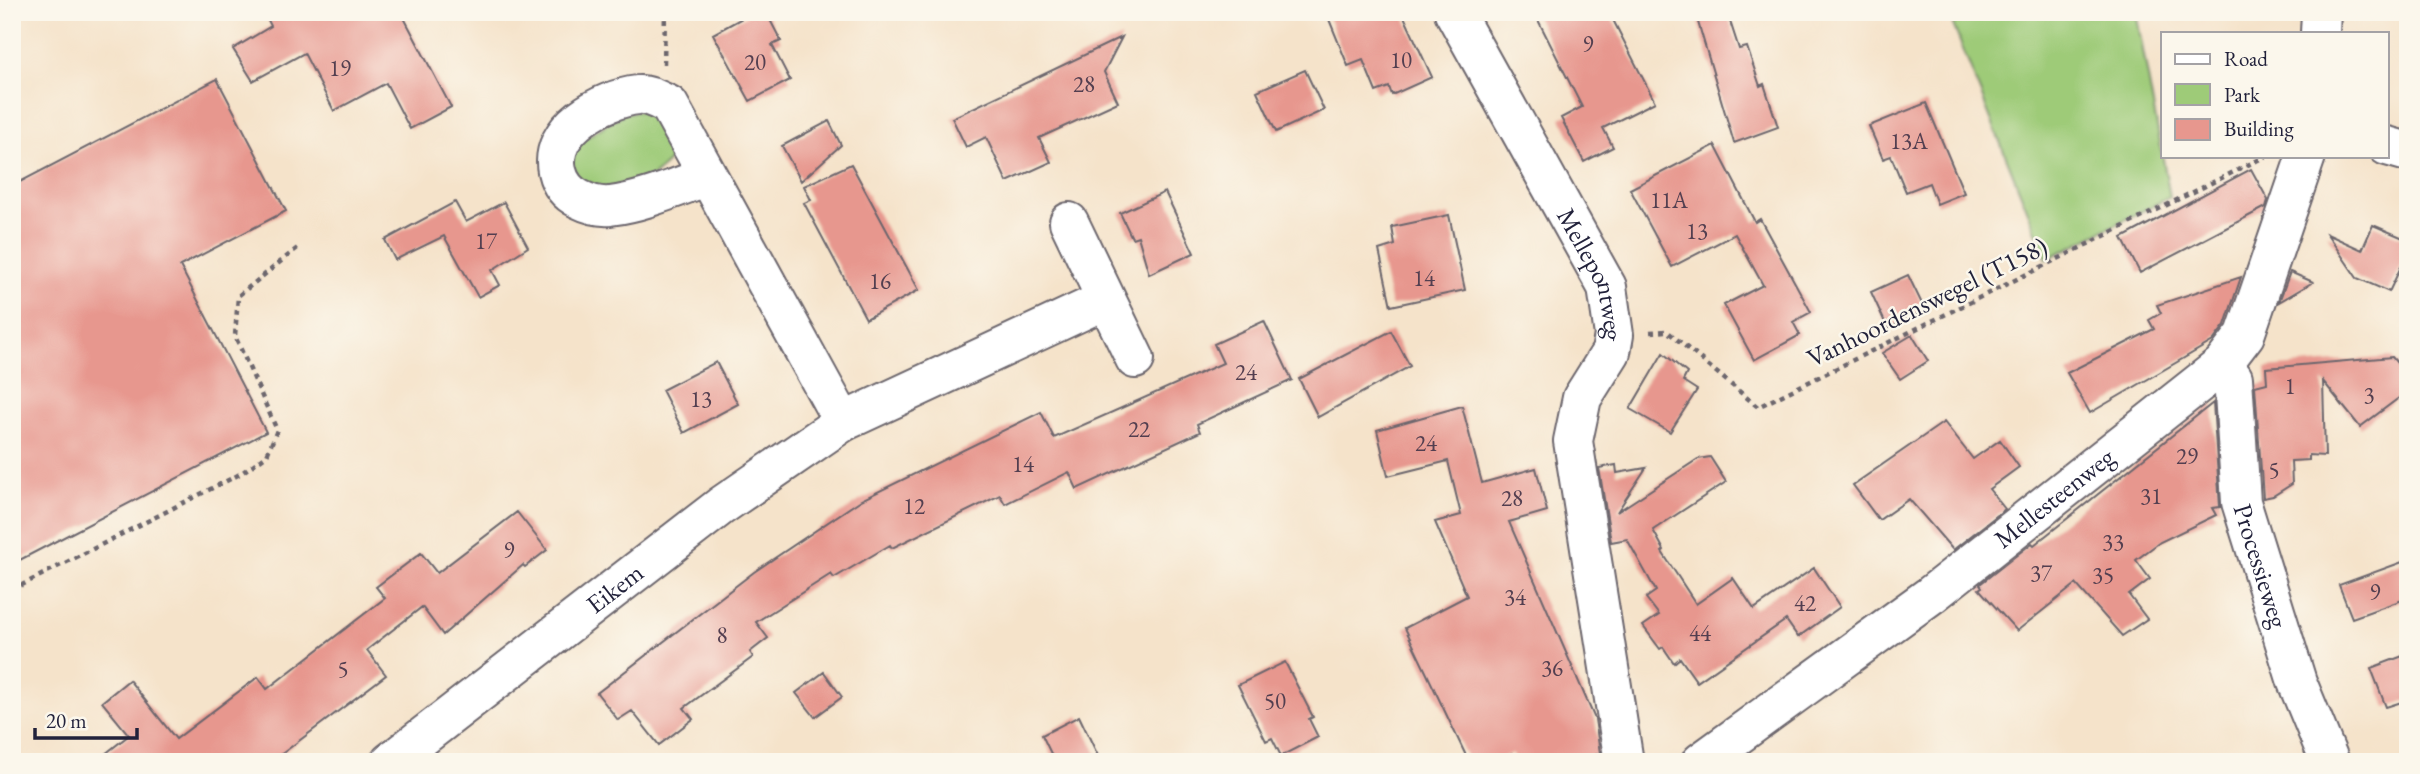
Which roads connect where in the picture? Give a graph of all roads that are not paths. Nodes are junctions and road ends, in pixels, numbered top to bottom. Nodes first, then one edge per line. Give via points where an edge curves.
1 (1454, 12) edge
2 (2321, 12) edge
3 (2320, 32) edge
4 (2388, 146) edge
5 (2408, 152) edge
6 (2305, 158) edge
7 (708, 176) junction
8 (1069, 222) dead end
9 (1105, 300) junction
10 (1135, 359) dead end
11 (2222, 365) junction
12 (843, 422) junction
13 (390, 762) edge
14 (1624, 762) edge
15 (1701, 762) edge
16 (2330, 762) edge

1 - 14 street, Mellepontweg via 1531,155 1598,266 1611,304 1611,352 1582,398 1573,441
2 - 3 street
4 - 5 street
6 - 11 street, Mellesteenweg via 2245,335
7 - 7 street via 669,105 641,95 576,121 559,142 555,162 560,182 590,205 609,206 656,195
7 - 12 street
8 - 9 street
9 - 10 street
9 - 12 street, Eikem
11 - 15 street, Mellesteenweg via 1931,595
11 - 16 street, Processieweg via 2233,378 2241,502 2297,682
12 - 13 street, Eikem via 721,506

